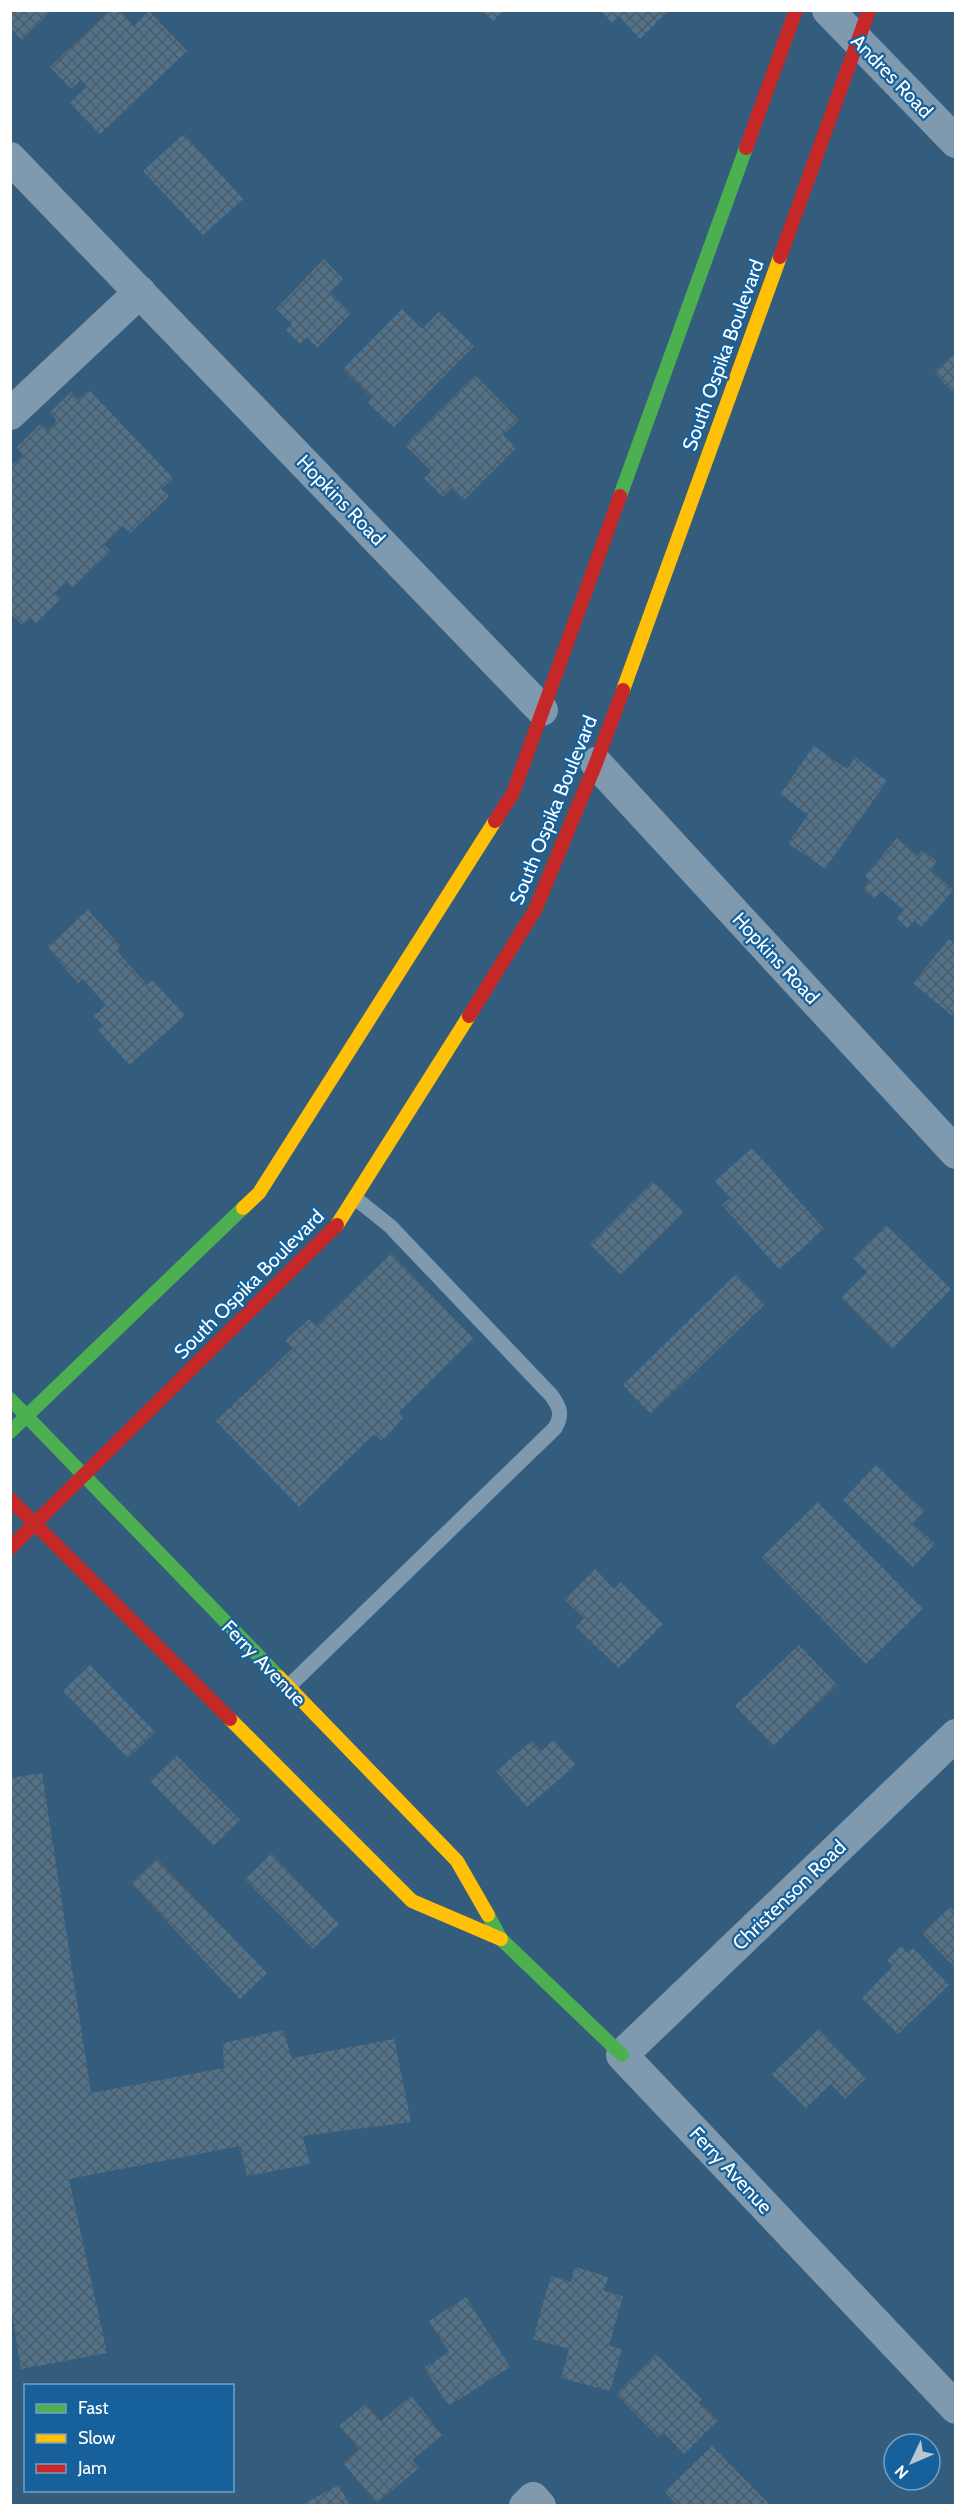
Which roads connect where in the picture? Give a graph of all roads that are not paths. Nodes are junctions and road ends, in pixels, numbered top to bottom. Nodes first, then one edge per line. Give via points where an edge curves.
1 (796, 10) edge
2 (828, 10) edge
3 (869, 10) edge
4 (858, 41) junction
5 (956, 142) edge
6 (10, 158) edge
7 (140, 292) junction
8 (10, 414) edge
9 (542, 710) junction
10 (596, 763) junction
11 (956, 1153) edge
12 (355, 1198) junction
13 (10, 1399) edge
14 (27, 1416) junction
15 (10, 1432) edge
16 (84, 1477) junction
17 (10, 1499) edge
18 (35, 1524) junction
19 (10, 1548) edge
20 (288, 1687) junction
21 (956, 1735) edge
22 (501, 1939) junction
23 (622, 2055) junction
24 (956, 2408) edge
25 (525, 2505) edge
26 (540, 2505) edge

1 - 9 main road
2 - 4 street, Andres Road
3 - 4 main road, South Ospika Boulevard
4 - 5 street, Andres Road
4 - 10 main road, South Ospika Boulevard
6 - 7 street, Hopkins Road
7 - 8 street
7 - 9 street, Hopkins Road
9 - 14 main road via 513,793 260,1193
10 - 11 street, Hopkins Road
10 - 12 main road, South Ospika Boulevard via 536,910
12 - 16 main road, South Ospika Boulevard via 335,1228
12 - 20 lane via 390,1226 551,1395 560,1407 561,1420
13 - 14 main road, Ferry Avenue
14 - 15 main road
14 - 16 main road, Ferry Avenue
16 - 18 main road, South Ospika Boulevard
16 - 20 main road, Ferry Avenue
17 - 18 main road, Ferry Avenue
18 - 19 main road, South Ospika Boulevard
18 - 22 main road, Ferry Avenue via 412,1901
20 - 22 main road, Ferry Avenue via 457,1861
21 - 23 street, Christenson Road
22 - 23 main road, Ferry Avenue
23 - 24 street, Ferry Avenue
25 - 26 street via 533,2498

